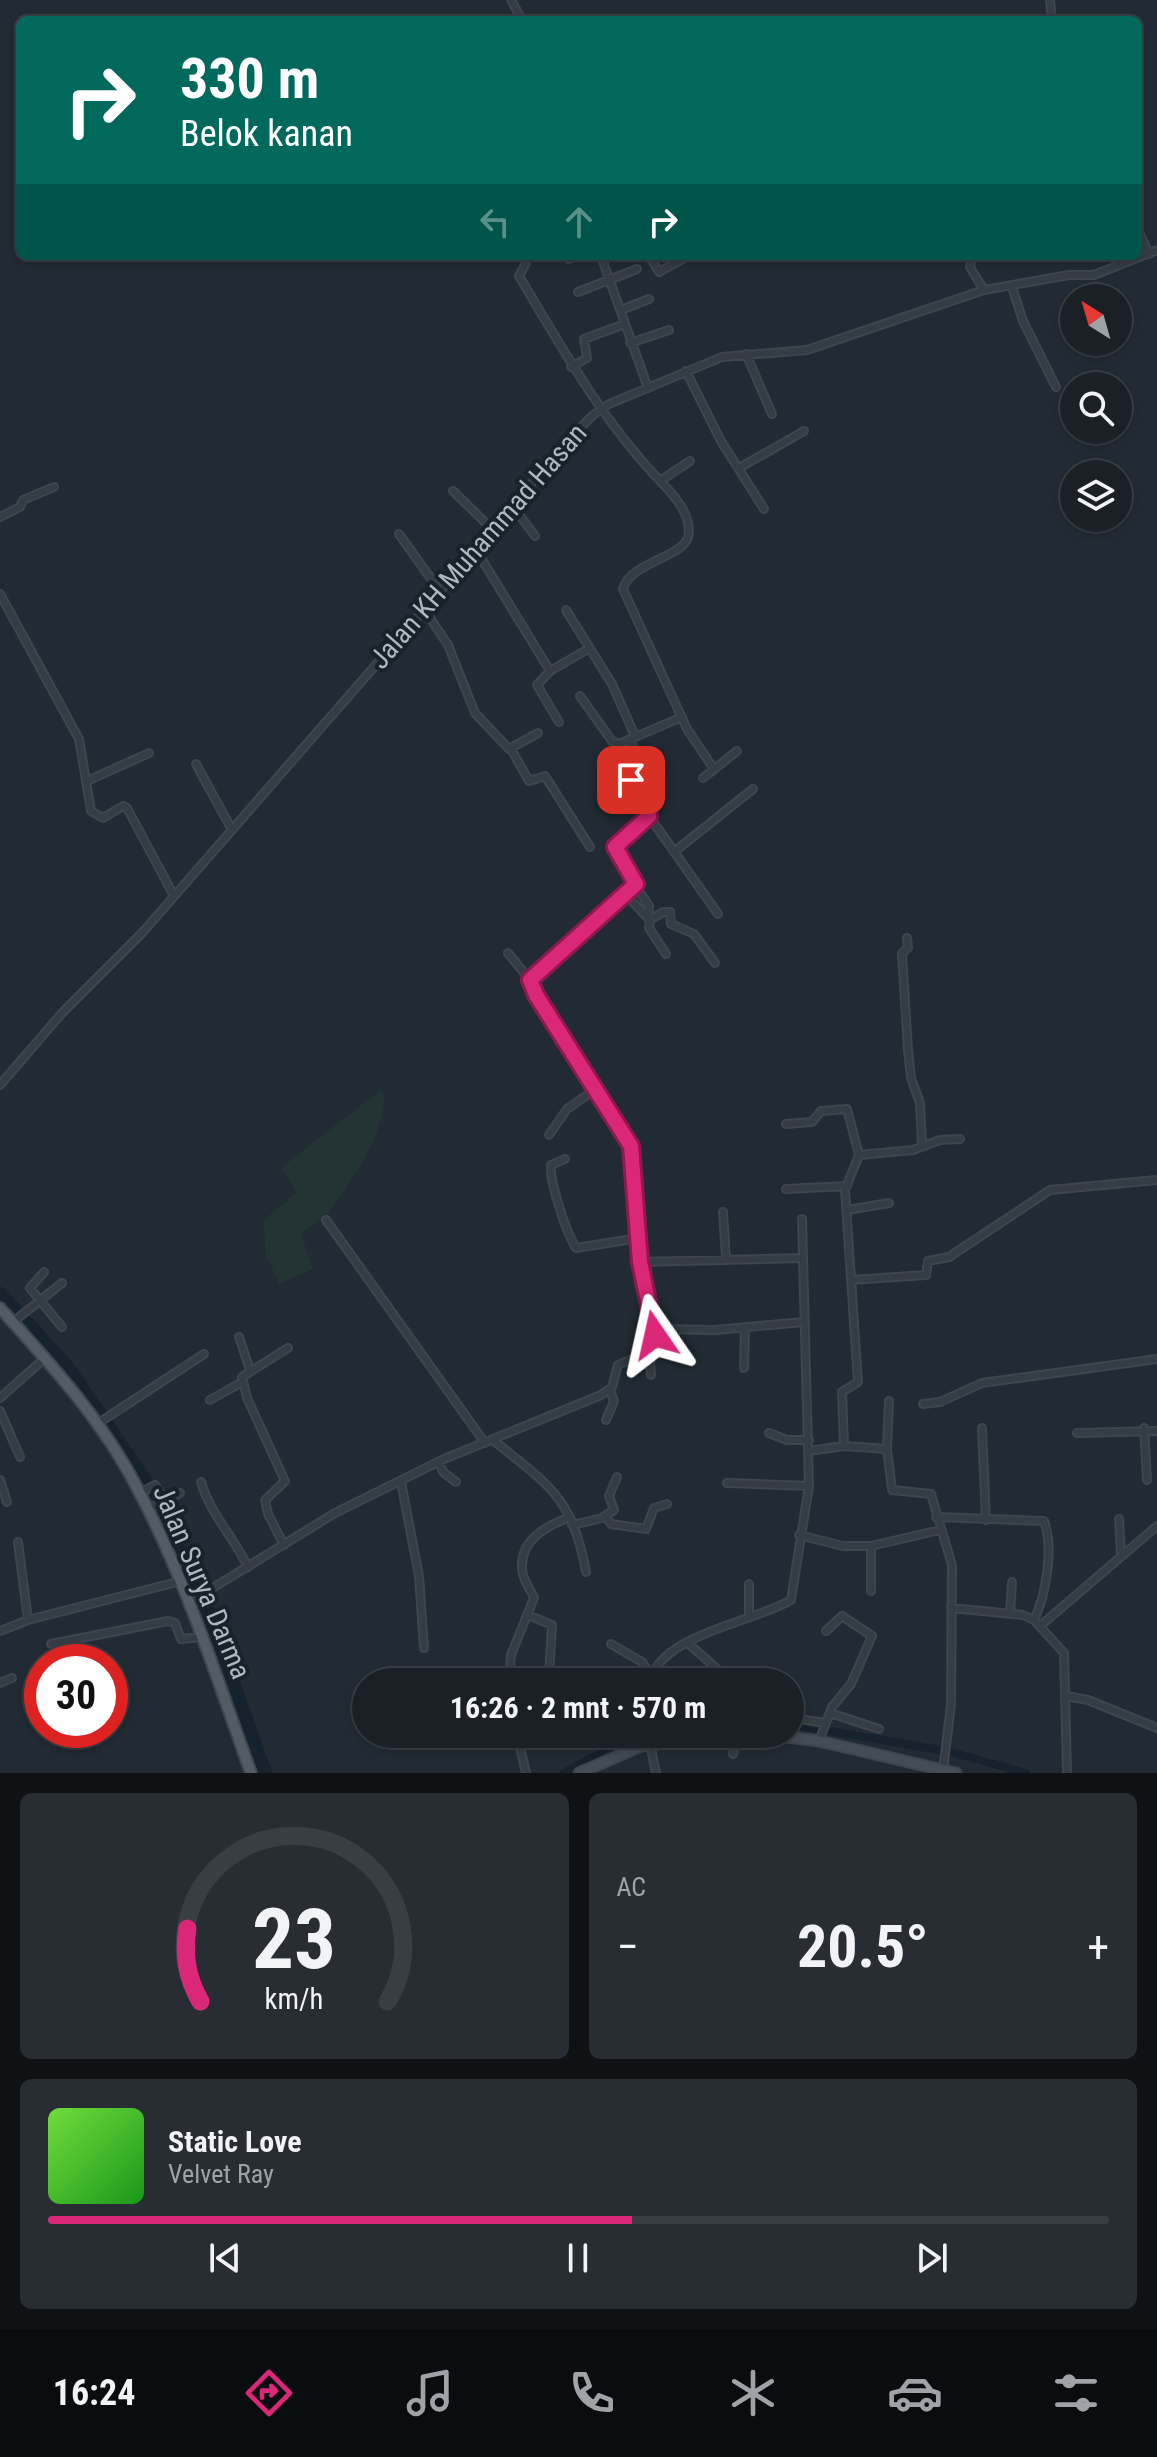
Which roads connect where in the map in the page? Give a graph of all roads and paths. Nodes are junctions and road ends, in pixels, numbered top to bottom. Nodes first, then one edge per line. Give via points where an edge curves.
1 (1142, 239) edge
2 (1157, 250) edge
3 (1149, 254) junction
4 (1142, 257) edge
5 (525, 260) edge
6 (602, 260) edge
7 (652, 260) edge
8 (681, 260) edge
9 (972, 260) edge
10 (1134, 260) edge
11 (637, 269) dead end
12 (610, 281) junction
13 (1012, 287) junction
14 (984, 290) junction
15 (578, 292) dead end
16 (649, 299) dead end
17 (621, 310) junction
18 (625, 324) junction
19 (669, 330) dead end
20 (630, 343) junction
21 (746, 354) junction
22 (571, 367) junction
23 (686, 371) junction
24 (1056, 387) dead end
25 (648, 388) junction
26 (602, 409) junction
27 (772, 414) dead end
28 (804, 431) dead end
29 (690, 461) dead end
30 (739, 468) junction
31 (660, 481) junction
32 (54, 487) dead end
33 (453, 491) dead end
34 (512, 505) junction
35 (764, 509) dead end
36 (0, 517) edge
37 (492, 529) junction
38 (399, 534) dead end
39 (535, 536) dead end
40 (476, 550) junction
41 (439, 590) junction
42 (0, 594) edge
43 (424, 609) junction
44 (566, 610) dead end
45 (588, 649) junction
46 (550, 671) junction
47 (580, 696) dead end
48 (682, 717) junction
49 (559, 722) dead end
50 (538, 733) dead end
51 (633, 738) junction
52 (511, 749) junction
53 (737, 751) dead end
54 (149, 753) dead end
55 (196, 764) dead end
56 (714, 769) junction
57 (703, 778) dead end
58 (87, 781) junction
59 (753, 789) dead end
60 (649, 816) junction
61 (231, 828) junction
62 (590, 847) dead end
63 (674, 852) junction
64 (635, 885) junction
65 (173, 894) junction
66 (626, 895) junction
67 (718, 914) dead end
68 (649, 920) junction
69 (907, 938) dead end
70 (508, 953) dead end
71 (666, 954) dead end
72 (715, 963) dead end
73 (530, 980) junction
74 (0, 1085) edge
75 (597, 1088) junction
76 (786, 1124) dead end
77 (549, 1135) dead end
78 (960, 1139) dead end
79 (922, 1146) junction
80 (859, 1155) junction
81 (565, 1159) dead end
82 (1157, 1180) edge
83 (847, 1186) junction
84 (786, 1189) dead end
85 (889, 1203) dead end
86 (847, 1210) junction
87 (723, 1212) dead end
88 (802, 1219) dead end
89 (326, 1220) dead end
90 (639, 1238) junction
91 (726, 1258) junction
92 (802, 1258) junction
93 (640, 1262) junction
94 (44, 1272) dead end
95 (851, 1280) junction
96 (62, 1283) dead end
97 (41, 1301) junction
98 (0, 1308) edge
99 (17, 1320) junction
100 (804, 1322) junction
101 (62, 1327) dead end
102 (745, 1328) junction
103 (654, 1329) junction
104 (239, 1337) dead end
105 (288, 1348) dead end
106 (649, 1352) junction
107 (204, 1354) dead end
108 (45, 1358) junction
109 (1157, 1359) edge
110 (744, 1368) dead end
111 (250, 1370) junction
112 (651, 1375) dead end
113 (242, 1382) junction
114 (610, 1390) junction
115 (0, 1398) edge
116 (210, 1400) dead end
117 (889, 1401) dead end
118 (923, 1404) dead end
119 (0, 1411) edge
120 (606, 1420) dead end
121 (99, 1423) junction
122 (982, 1428) dead end
123 (1144, 1428) junction
124 (1157, 1431) edge
125 (769, 1433) dead end
126 (1077, 1433) dead end
127 (809, 1440) junction
128 (490, 1442) junction
129 (844, 1446) junction
130 (887, 1449) junction
131 (809, 1451) junction
132 (20, 1457) dead end
133 (439, 1462) junction
134 (617, 1477) dead end
135 (0, 1480) edge
136 (1147, 1480) dead end
137 (201, 1482) dead end
138 (401, 1482) junction
139 (456, 1482) dead end
140 (727, 1483) dead end
141 (809, 1486) junction
142 (142, 1492) junction
143 (180, 1493) dead end
144 (164, 1501) junction
145 (7, 1502) dead end
146 (667, 1504) dead end
147 (150, 1508) junction
148 (170, 1511) dead end
149 (605, 1516) junction
150 (570, 1517) junction
151 (936, 1517) junction
152 (1119, 1519) dead end
153 (986, 1520) junction
154 (572, 1525) junction
155 (1157, 1526) edge
156 (940, 1530) junction
157 (799, 1535) junction
158 (18, 1542) dead end
159 (284, 1545) junction
160 (871, 1546) junction
161 (1121, 1555) junction
162 (248, 1567) junction
163 (586, 1572) dead end
164 (181, 1581) junction
165 (1012, 1582) dead end
166 (749, 1584) dead end
167 (871, 1591) dead end
168 (194, 1601) junction
169 (951, 1608) junction
170 (1010, 1614) junction
171 (528, 1615) junction
172 (749, 1616) junction
173 (28, 1620) junction
174 (1034, 1620) junction
175 (1040, 1626) junction
176 (0, 1631) edge
177 (826, 1631) dead end
178 (202, 1637) junction
179 (51, 1644) dead end
180 (611, 1644) dead end
181 (689, 1644) junction
182 (424, 1648) dead end
183 (510, 1668) edge
184 (549, 1668) edge
185 (645, 1668) edge
186 (656, 1668) edge
187 (716, 1668) edge
188 (12, 1678) dead end
189 (0, 1683) edge
190 (1066, 1696) junction
191 (830, 1713) junction
192 (804, 1722) edge
193 (825, 1724) junction
194 (1157, 1728) edge
195 (879, 1729) dead end
196 (804, 1736) edge
197 (821, 1738) junction
198 (520, 1748) edge
199 (629, 1748) edge
200 (646, 1748) edge
201 (734, 1748) edge
202 (733, 1754) dead end
203 (943, 1768) junction
204 (251, 1773) edge
205 (526, 1773) edge
206 (580, 1773) edge
207 (656, 1773) edge
208 (956, 1773) edge
209 (1067, 1773) edge

1 - 3 street
2 - 3 street, Jalan KH Muhammad Hasan
3 - 4 street, Jalan KH Muhammad Hasan
5 - 22 street via 519,276
6 - 12 street
7 - 8 street via 659,272
9 - 14 street via 971,270
10 - 13 street, Jalan KH Muhammad Hasan via 1103,273
11 - 12 street
12 - 15 street
12 - 17 street
13 - 14 street, Jalan KH Muhammad Hasan
13 - 24 street
14 - 21 street, Jalan KH Muhammad Hasan via 807,350
16 - 17 street
17 - 18 street
18 - 20 street
18 - 22 street via 584,339 587,359
19 - 20 street
20 - 25 street
21 - 23 street, Jalan KH Muhammad Hasan
21 - 27 street
22 - 26 street
23 - 25 street, Jalan KH Muhammad Hasan
23 - 30 street
25 - 26 street, Jalan KH Muhammad Hasan
26 - 31 street
26 - 34 street, Jalan KH Muhammad Hasan
28 - 30 street
29 - 31 street
30 - 35 street
31 - 48 street via 677,498 688,538 627,580 623,589
32 - 36 street via 24,499
33 - 37 street
34 - 37 street, Jalan KH Muhammad Hasan
34 - 39 street
37 - 40 street, Jalan KH Muhammad Hasan
38 - 41 street
40 - 41 street, Jalan KH Muhammad Hasan
40 - 46 street
41 - 43 street, Jalan KH Muhammad Hasan
42 - 58 street via 79,739
43 - 52 street via 448,645 475,713
43 - 61 street, Jalan KH Muhammad Hasan
44 - 45 street
45 - 46 street
45 - 51 street via 612,684
46 - 49 street via 537,685
47 - 51 street via 612,741
48 - 51 street
48 - 56 street
50 - 52 street
51 - 60 street via 638,759 629,774
52 - 62 street via 529,781 545,776
53 - 56 street
54 - 58 street
55 - 61 street
56 - 57 street
58 - 65 street via 94,815 103,818 127,808
59 - 63 street
60 - 63 street
60 - 64 street via 615,847 637,880
61 - 65 street, Jalan KH Muhammad Hasan
63 - 67 street
64 - 66 street
64 - 68 street via 649,906
65 - 74 street, Jalan KH Muhammad Hasan
66 - 68 street
66 - 73 street
68 - 71 street
68 - 72 street via 670,912 671,924 694,934
69 - 79 street via 908,948 902,953 908,1050 920,1103
70 - 73 street
73 - 75 street
75 - 77 street via 567,1109
75 - 90 street via 634,1155
76 - 80 street via 812,1122 821,1111 847,1109
78 - 79 street
79 - 80 street
80 - 83 street
81 - 90 street via 550,1169 554,1195 576,1248
82 - 95 street via 1050,1190 949,1257 928,1261 926,1275
83 - 84 street
83 - 86 street
85 - 86 street
86 - 95 street
87 - 91 street
88 - 92 street
89 - 128 street
90 - 93 street
91 - 92 street
91 - 93 street
92 - 100 street
93 - 103 street
94 - 97 street via 30,1286
95 - 129 street via 858,1382 842,1392
96 - 97 street
97 - 99 street
97 - 101 street
98 - 99 main road, Jalan Surya Darma
99 - 108 main road, Jalan Surya Darma
100 - 102 street
100 - 127 street
102 - 103 street
102 - 110 street
103 - 106 street
104 - 111 street
105 - 111 street
106 - 112 street
106 - 114 street via 618,1365
107 - 121 street
108 - 115 street
108 - 121 main road, Jalan Surya Darma
109 - 118 street via 982,1383
111 - 113 street
113 - 116 street
113 - 159 street via 285,1481 265,1500
114 - 120 street via 614,1401
114 - 128 street
117 - 130 street
119 - 132 street
121 - 142 main road, Jalan Surya Darma
122 - 153 street
123 - 124 street
123 - 126 street
123 - 136 street
125 - 127 street
127 - 131 street
128 - 133 street
128 - 150 street via 559,1495
129 - 130 street
129 - 131 street
130 - 151 street via 892,1490 929,1492
131 - 141 street
133 - 138 street
133 - 139 street
134 - 149 street via 609,1495 615,1507
135 - 145 street
137 - 162 street via 212,1513
138 - 159 street
138 - 182 street via 419,1576
140 - 141 street
141 - 157 street
142 - 144 street via 152,1486
142 - 147 main road, Jalan Surya Darma
143 - 144 street
144 - 147 street
144 - 148 street
146 - 149 street via 654,1508 646,1529 611,1524
147 - 164 main road, Jalan Surya Darma
149 - 154 street
150 - 154 street
150 - 171 street via 538,1532 524,1553 522,1571 534,1598
151 - 153 street
151 - 156 street
152 - 161 street
153 - 174 street via 1044,1521 1044,1599
154 - 163 street
155 - 161 street
156 - 160 street
156 - 169 street via 952,1565
157 - 160 street via 843,1546
157 - 172 street via 791,1600
158 - 173 street
159 - 162 street
160 - 167 street
161 - 175 street
162 - 168 street
164 - 168 main road, Jalan Surya Darma
164 - 173 street
165 - 170 street
166 - 172 street
168 - 178 main road, Jalan Surya Darma
169 - 170 street
169 - 203 street
170 - 174 street
171 - 183 street
171 - 184 street via 552,1625
172 - 181 street
173 - 176 street
174 - 175 street
175 - 190 street via 1064,1653
177 - 191 street via 842,1616 872,1636 851,1684
178 - 179 street via 181,1639 175,1623 168,1621
178 - 204 main road, Jalan Surya Darma
180 - 185 street
181 - 186 street
181 - 187 street
188 - 189 street
190 - 194 street
190 - 209 street
191 - 193 street
191 - 195 street
192 - 193 street
193 - 197 street
196 - 197 main road
197 - 203 main road
198 - 205 street
199 - 206 main road
200 - 207 street
201 - 202 street
203 - 208 main road

